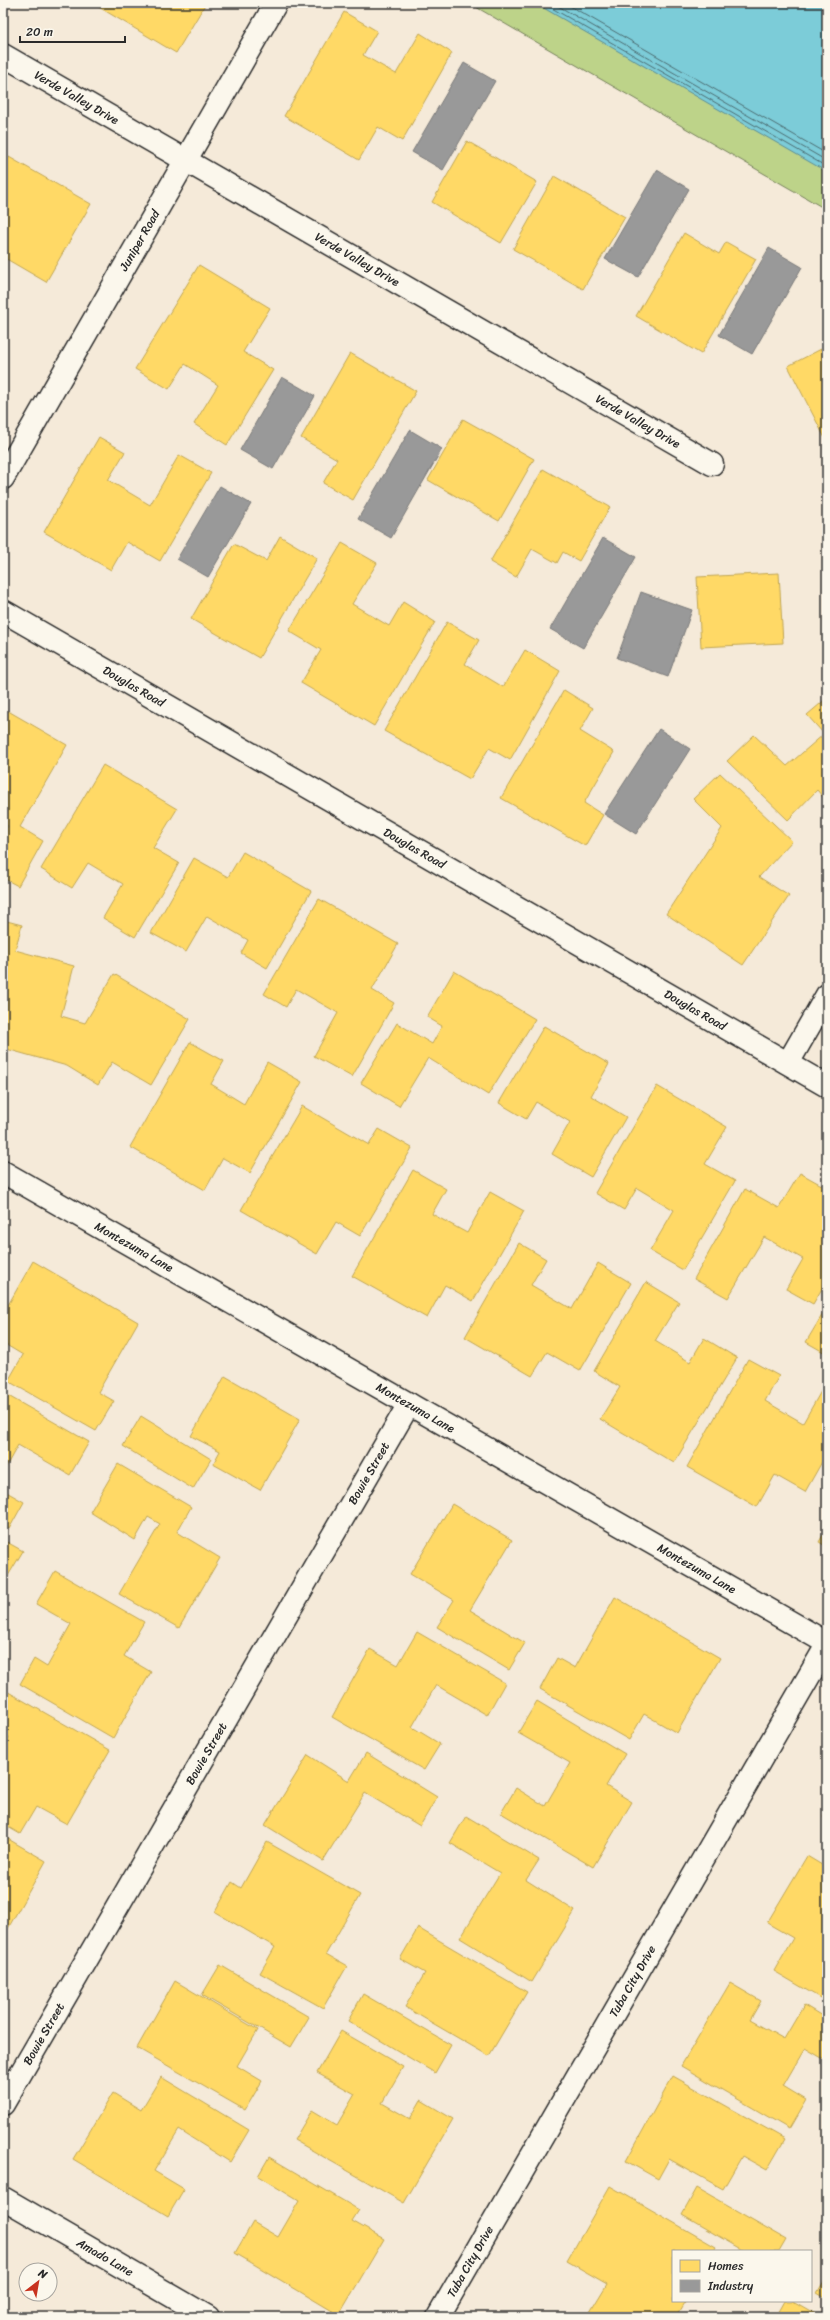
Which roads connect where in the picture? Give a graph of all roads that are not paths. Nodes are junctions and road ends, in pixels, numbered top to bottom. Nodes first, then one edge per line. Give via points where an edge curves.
1 (276, 3) edge
2 (3, 55) edge
3 (185, 160) junction
4 (712, 464) dead end
5 (3, 478) edge
6 (3, 611) edge
7 (827, 995) edge
8 (788, 1063) junction
9 (827, 1086) edge
10 (3, 1172) edge
11 (409, 1404) junction
12 (827, 1644) edge
13 (3, 2104) edge
14 (3, 2198) edge
15 (208, 2317) edge
16 (438, 2317) edge

1 - 3 street, Juniper Road
2 - 3 street, Verde Valley Drive
3 - 4 street, Verde Valley Drive
3 - 5 street, Juniper Road
6 - 8 street, Douglas Road
7 - 8 street
8 - 9 street, Douglas Road
10 - 11 street, Montezuma Lane
11 - 12 street, Montezuma Lane
11 - 13 street, Bowie Street
12 - 16 street, Tuba City Drive
14 - 15 street, Amado Lane

